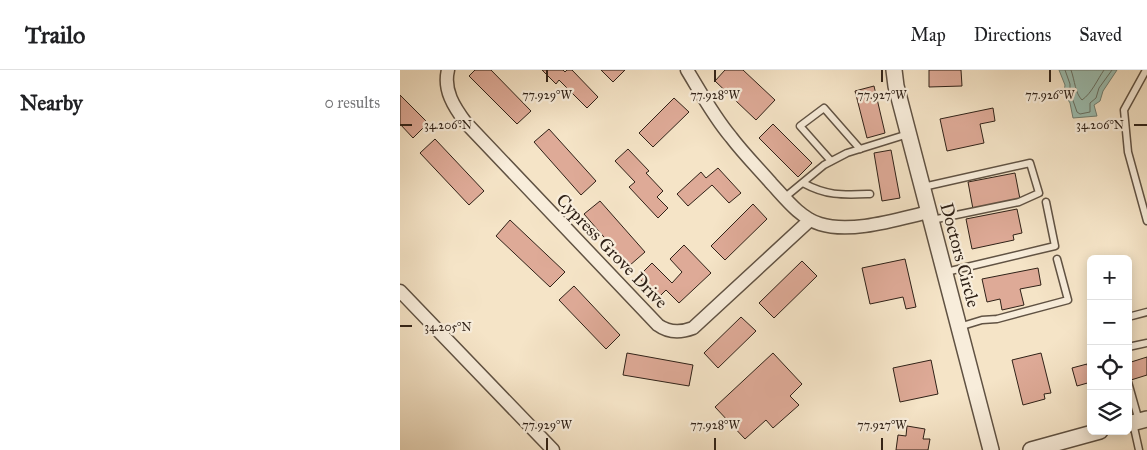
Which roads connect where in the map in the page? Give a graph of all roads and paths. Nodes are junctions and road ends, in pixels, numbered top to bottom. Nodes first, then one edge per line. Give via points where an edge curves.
1 (448, 70) edge
2 (688, 70) edge
3 (894, 70) edge
4 (1146, 70) edge
5 (909, 134) junction
6 (860, 149) junction
7 (831, 161) junction
8 (803, 183) junction
9 (923, 187) junction
10 (870, 194) dead end
11 (784, 198) junction
12 (1046, 202) dead end
13 (930, 216) junction
14 (810, 220) junction
15 (1147, 221) edge
16 (1057, 259) dead end
17 (945, 273) junction
18 (400, 291) edge
19 (1147, 312) edge
20 (1132, 317) edge
21 (959, 327) junction
22 (1147, 343) edge
23 (1132, 346) edge
24 (1130, 390) edge
25 (1137, 422) edge
26 (1087, 435) edge
27 (553, 450) edge
28 (991, 450) edge
29 (1031, 450) edge
30 (1139, 450) edge

1 - 14 street, Cypress Grove Drive via 446,80 452,101 466,123 664,329 678,332 693,328
2 - 11 street via 730,137
3 - 5 street, Doctors Circle
4 - 15 lane via 1124,110 1128,152
5 - 6 lane
5 - 9 street, Doctors Circle
6 - 7 lane
6 - 7 lane via 824,108 800,126
7 - 8 lane
8 - 10 lane via 818,191 838,195
8 - 11 lane
9 - 13 street, Doctors Circle
9 - 13 lane via 1030,162 1039,193 1019,202
11 - 14 street
12 - 17 lane via 1056,246
13 - 14 street via 875,225 836,227
13 - 17 street, Doctors Circle
16 - 21 lane via 1068,300
17 - 21 street, Doctors Circle
18 - 27 street
19 - 20 lane
21 - 28 street, Doctors Circle
22 - 23 lane
24 - 25 lane
25 - 30 lane
26 - 29 street

